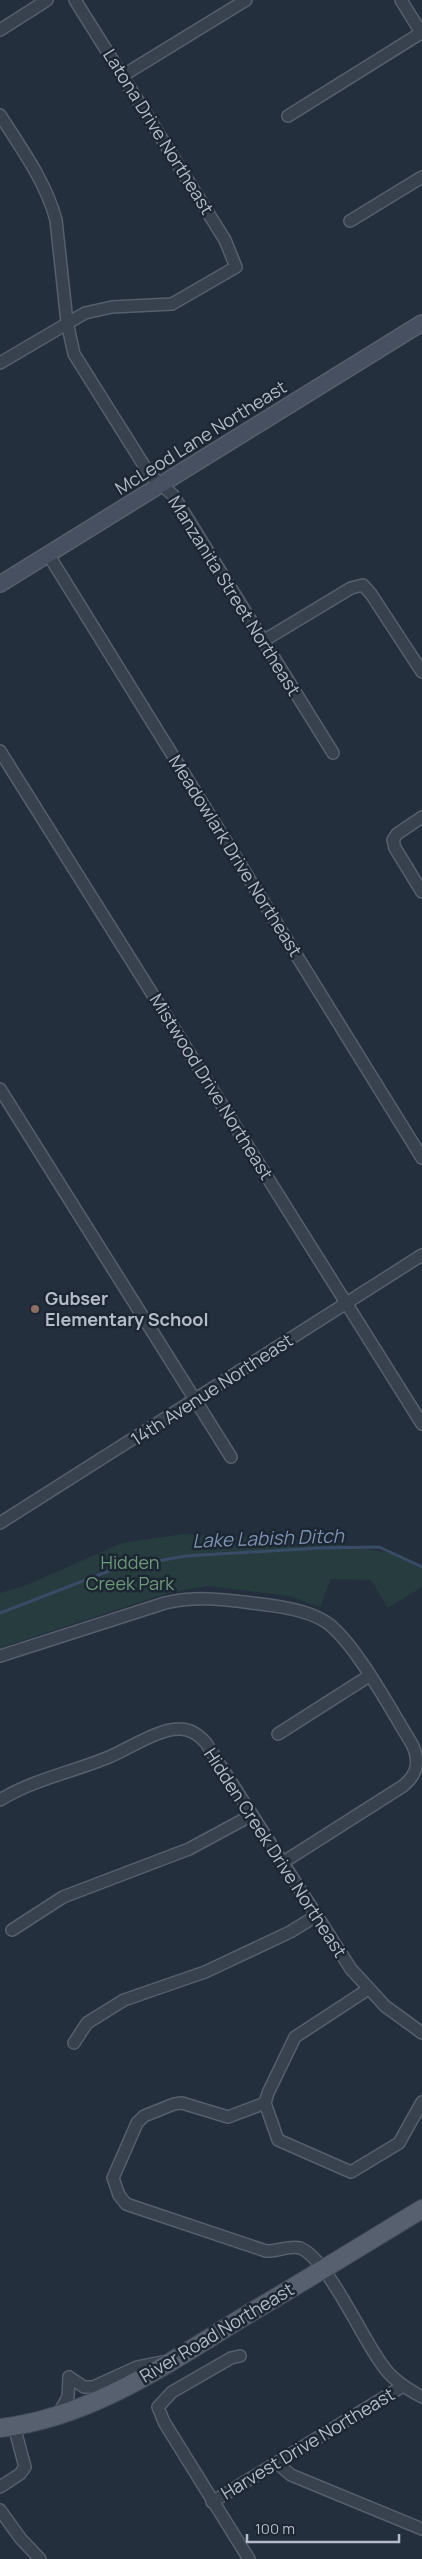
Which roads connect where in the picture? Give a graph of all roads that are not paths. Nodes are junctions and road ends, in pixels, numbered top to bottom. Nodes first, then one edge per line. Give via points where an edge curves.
1 (47, 0) edge
2 (75, 0) edge
3 (246, 0) edge
4 (401, 0) edge
5 (0, 30) edge
6 (422, 34) edge
7 (122, 76) junction
8 (0, 115) edge
9 (288, 116) dead end
10 (422, 177) edge
11 (350, 221) dead end
12 (67, 322) junction
13 (422, 323) edge
14 (0, 363) edge
15 (161, 484) junction
16 (48, 554) junction
17 (0, 584) edge
18 (263, 641) junction
19 (422, 672) edge
20 (0, 751) edge
21 (333, 754) dead end
22 (422, 817) edge
23 (422, 892) edge
24 (0, 1089) edge
25 (422, 1158) edge
26 (422, 1255) edge
27 (347, 1303) junction
28 (196, 1400) junction
29 (422, 1424) edge
30 (231, 1457) dead end
31 (0, 1523) edge
32 (0, 1656) edge
33 (369, 1676) junction
34 (278, 1734) dead end
35 (0, 1800) edge
36 (252, 1815) junction
37 (282, 1862) junction
38 (316, 1916) junction
39 (12, 1930) dead end
40 (367, 1990) junction
41 (422, 2032) edge
42 (74, 2043) dead end
43 (422, 2102) edge
44 (266, 2103) junction
45 (422, 2209) edge
46 (323, 2269) junction
47 (240, 2356) dead end
48 (174, 2360) junction
49 (403, 2386) junction
50 (422, 2397) edge
51 (58, 2414) junction
52 (7, 2427) edge
53 (277, 2463) junction
54 (0, 2487) edge
55 (212, 2502) junction
56 (0, 2510) edge
57 (422, 2530) edge
58 (40, 2559) edge
59 (249, 2559) edge

1 - 5 street
2 - 7 street, Latona Drive Northeast
3 - 7 street
4 - 6 street
6 - 9 street
7 - 12 street, Latona Drive Northeast via 225,240 236,267 172,304 100,309
8 - 12 street, Manzanita Street Northeast via 44,186 52,205
10 - 11 street
12 - 14 street
12 - 15 street, Manzanita Street Northeast via 74,354 150,475
13 - 15 street, McLeod Lane Northeast
15 - 16 street, McLeod Lane Northeast
15 - 18 street, Manzanita Street Northeast via 173,495
16 - 17 street, McLeod Lane Northeast
16 - 25 street, Meadowlark Drive Northeast
18 - 19 street via 351,588 363,585
18 - 21 street, Manzanita Street Northeast
20 - 27 street, Mistwood Drive Northeast
22 - 23 street via 393,840
24 - 28 street
26 - 27 street, 14th Avenue Northeast
27 - 28 street, 14th Avenue Northeast
27 - 29 street, Mistwood Drive Northeast
28 - 30 street
28 - 31 street, 14th Avenue Northeast
32 - 33 street via 165,1603 219,1598 295,1610 326,1622 347,1642
33 - 34 street
33 - 37 street via 412,1744 417,1769 403,1786
35 - 36 street, Hidden Creek Drive Northeast via 31,1783 84,1766 179,1728 198,1735 206,1743
36 - 37 street, Hidden Creek Drive Northeast
36 - 39 street via 189,1849 63,1897
37 - 38 street, Hidden Creek Drive Northeast
38 - 40 street, Hidden Creek Drive Northeast via 350,1970
38 - 42 street via 290,1932 205,1972 124,2000 88,2023
40 - 41 street, Hidden Creek Drive Northeast
40 - 44 street via 295,2037
43 - 44 street via 399,2143 351,2172 278,2140
44 - 46 street via 228,2117 182,2103 144,2116 137,2122 113,2178 126,2204 266,2250 275,2252 298,2248 317,2260
45 - 46 main road, River Road Northeast
46 - 48 main road, River Road Northeast
46 - 49 street via 381,2364
47 - 55 street via 172,2392 158,2407
48 - 51 main road, River Road Northeast via 123,2388
48 - 51 street via 137,2367 93,2387 84,2387 69,2377 68,2397
49 - 50 street
49 - 53 street, Harvest Drive Northeast
51 - 52 main road, River Road Northeast
52 - 54 street via 25,2467
53 - 55 street, Harvest Drive Northeast
53 - 57 street via 292,2476
55 - 59 street
56 - 58 street

